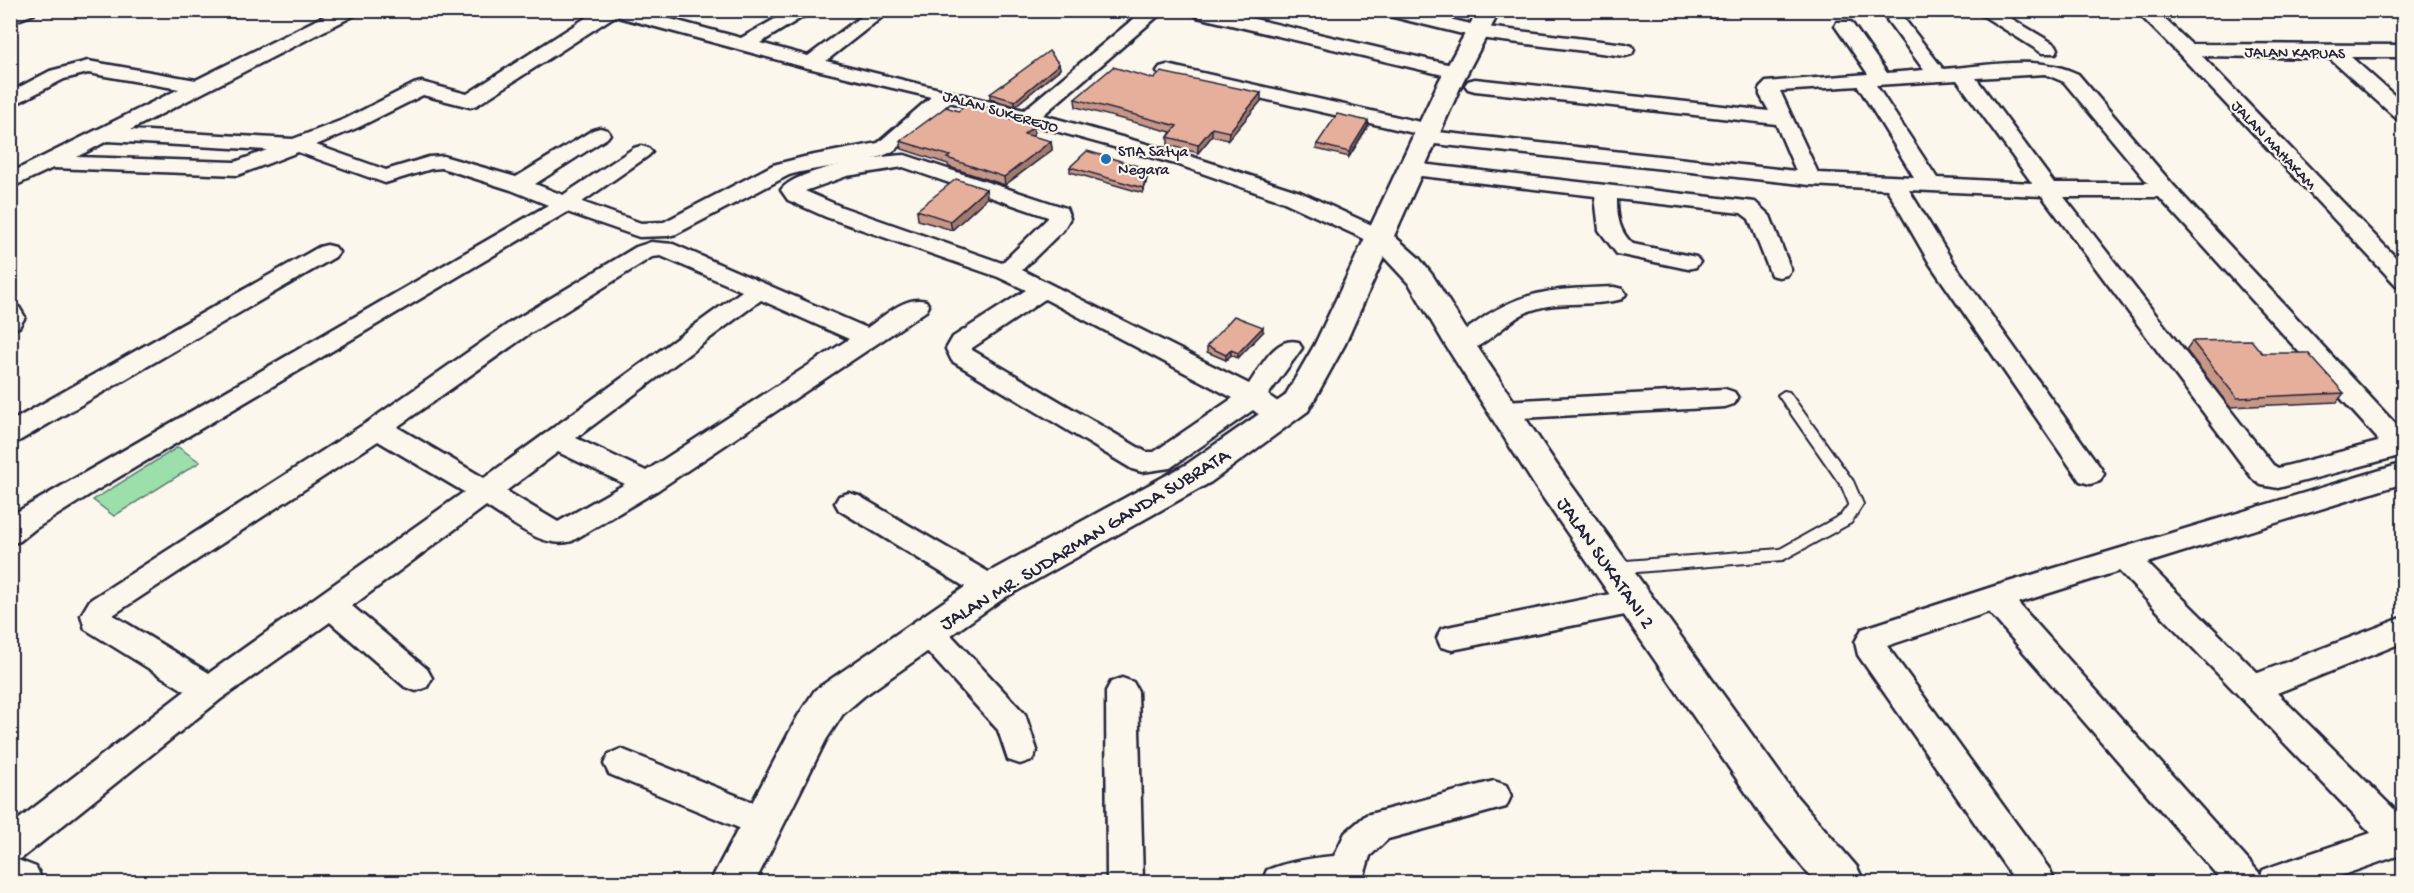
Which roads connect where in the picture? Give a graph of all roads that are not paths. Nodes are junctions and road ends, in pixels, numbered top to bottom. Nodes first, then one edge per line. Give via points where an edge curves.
1 (351, 10) edge
2 (612, 10) edge
3 (805, 10) edge
4 (882, 10) edge
5 (1156, 10) edge
6 (1387, 10) edge
7 (1688, 10) edge
8 (1724, 10) edge
9 (1983, 10) edge
10 (2144, 10) edge
11 (1203, 13) dead end
12 (1896, 20) dead end
13 (1484, 21) edge
14 (1844, 26) dead end
15 (745, 44) junction
16 (2049, 49) dead end
17 (1625, 50) dead end
18 (2186, 50) junction
19 (2403, 51) edge
20 (2334, 52) junction
21 (811, 63) junction
22 (1167, 71) edge
23 (1963, 75) junction
24 (1938, 76) junction
25 (1466, 79) junction
26 (1873, 80) junction
27 (201, 87) junction
28 (946, 95) junction
29 (10, 101) edge
30 (2403, 115) edge
31 (1027, 118) junction
32 (1784, 118) junction
33 (1428, 133) junction
34 (106, 135) junction
35 (600, 135) dead end
36 (300, 146) junction
37 (641, 152) dead end
38 (52, 162) junction
39 (1412, 169) junction
40 (1810, 179) junction
41 (10, 182) edge
42 (1894, 183) junction
43 (519, 185) junction
44 (1930, 185) junction
45 (2048, 190) junction
46 (2165, 190) junction
47 (1606, 191) junction
48 (565, 204) junction
49 (1379, 237) junction
50 (327, 252) dead end
51 (1688, 262) dead end
52 (1779, 270) dead end
53 (1006, 272) junction
54 (2403, 280) edge
55 (1044, 289) junction
56 (759, 290) junction
57 (1614, 294) dead end
58 (917, 306) dead end
59 (10, 312) edge
60 (10, 321) edge
61 (869, 338) junction
62 (1461, 346) junction
63 (1289, 348) dead end
64 (140, 358) junction
65 (1785, 395) dead end
66 (1253, 397) junction
67 (1725, 398) dead end
68 (1503, 410) junction
69 (10, 412) edge
70 (1280, 416) junction
71 (378, 428) junction
72 (10, 434) edge
73 (556, 440) junction
74 (2403, 473) edge
75 (2090, 474) dead end
76 (648, 483) junction
77 (483, 492) junction
78 (849, 503) dead end
79 (10, 533) edge
80 (2125, 559) junction
81 (1611, 568) junction
82 (991, 588) junction
83 (1995, 598) junction
84 (1635, 602) junction
85 (331, 605) junction
86 (2403, 629) edge
87 (928, 631) junction
88 (1452, 638) dead end
89 (416, 678) dead end
90 (2252, 689) junction
91 (210, 690) junction
92 (1122, 691) dead end
93 (1020, 750) dead end
94 (621, 764) dead end
95 (1494, 796) dead end
96 (763, 822) junction
97 (2402, 840) edge
98 (10, 847) edge
99 (10, 877) edge
100 (1346, 877) edge
101 (21, 882) edge
102 (732, 882) edge
103 (1125, 882) edge
104 (1280, 882) edge
105 (1842, 882) edge
106 (2037, 882) edge
107 (2246, 882) edge
108 (2276, 882) edge

1 - 27 street
2 - 15 street, JALAN SUKEREJO
2 - 36 street via 470,101 421,88
3 - 15 street
4 - 21 street
5 - 31 street
6 - 13 street
7 - 8 street
9 - 16 street
10 - 18 street, JALAN MAHAKAM
11 - 25 street
12 - 24 street
13 - 17 street
13 - 25 street, JALAN MR. SUDARMAN GANDA SUBRATA
14 - 26 street
15 - 21 street, JALAN SUKEREJO
18 - 20 street, JALAN KAPUAS
18 - 54 street, JALAN MAHAKAM
19 - 20 street, JALAN KAPUAS
20 - 30 street
21 - 28 street, JALAN SUKEREJO
22 - 33 street
23 - 24 street
23 - 45 street
23 - 46 street via 2045,69 2064,74
24 - 26 street
25 - 32 street
25 - 33 street, JALAN MR. SUDARMAN GANDA SUBRATA
26 - 32 street via 1773,86 1770,95
26 - 44 street
27 - 29 street via 88,67 57,75
27 - 34 street
28 - 31 street, JALAN SUKEREJO
28 - 48 street via 885,147 787,168 668,229 639,230
31 - 49 street, JALAN SUKEREJO via 1263,185
32 - 40 street
33 - 39 street, JALAN MR. SUDARMAN GANDA SUBRATA
33 - 40 street
34 - 36 street
34 - 38 street
35 - 43 street
36 - 38 street via 231,170
36 - 43 street via 383,177 437,162
37 - 48 street
38 - 41 street
39 - 47 street
39 - 49 street, JALAN MR. SUDARMAN GANDA SUBRATA
40 - 42 street
42 - 44 street
42 - 75 street via 1942,264
43 - 48 street
44 - 45 street
45 - 46 street
45 - 46 street via 2267,475 2278,478 2389,449 2390,435
47 - 51 street via 1608,224 1617,243 1625,249
47 - 52 street via 1752,209 1759,216
48 - 79 street via 87,483
49 - 62 street, JALAN SUKATANI 2 via 1423,282
49 - 70 street, JALAN MR. SUDARMAN GANDA SUBRATA via 1297,403
50 - 64 street
53 - 53 street via 1055,225 1058,213 905,161 882,162 817,178 792,190 834,212
53 - 55 street
55 - 66 street
55 - 66 street via 962,343 961,355 1137,461 1160,461
56 - 61 street
56 - 71 street via 665,249 651,249 517,330
56 - 73 street
57 - 62 street via 1559,297 1522,305
58 - 61 street
59 - 60 street
61 - 76 street
62 - 68 street, JALAN SUKATANI 2
63 - 66 street
64 - 69 street via 75,378
64 - 72 street
65 - 81 lane via 1848,485 1856,504 1846,519 1783,554
66 - 70 street
67 - 68 street
68 - 81 street, JALAN SUKATANI 2
70 - 82 street, JALAN MR. SUDARMAN GANDA SUBRATA via 1199,473
71 - 77 street
71 - 91 street via 101,608 96,615 96,620
73 - 76 street
73 - 77 street
74 - 80 street
76 - 77 street via 562,533 554,533
77 - 85 street
78 - 82 street
80 - 83 street
80 - 90 street
81 - 84 street, JALAN SUKATANI 2
82 - 87 street, JALAN MR. SUDARMAN GANDA SUBRATA
83 - 106 street via 1878,635 1870,642
83 - 107 street
84 - 88 street
84 - 105 street, JALAN SUKATANI 2 via 1782,810
85 - 89 street
85 - 91 street
86 - 90 street
87 - 93 street via 1013,723
87 - 96 street, JALAN MR. SUDARMAN GANDA SUBRATA via 829,702
90 - 97 street
91 - 98 street
92 - 103 street
94 - 96 street
95 - 100 street via 1378,826 1352,851
96 - 102 street, JALAN MR. SUDARMAN GANDA SUBRATA
97 - 108 street
99 - 101 street
100 - 104 street via 1306,875

